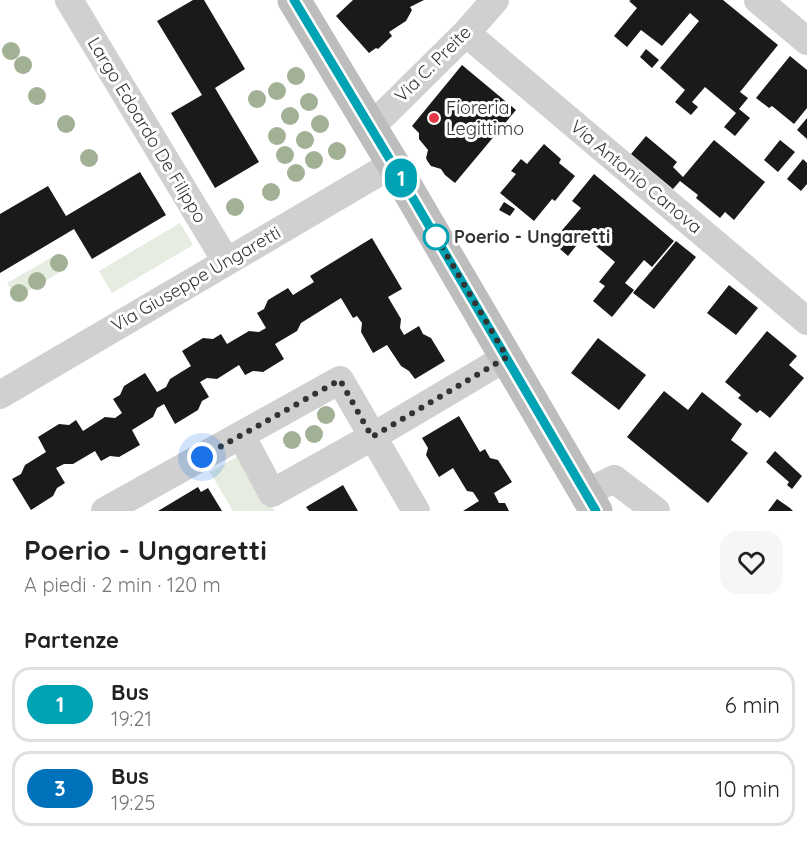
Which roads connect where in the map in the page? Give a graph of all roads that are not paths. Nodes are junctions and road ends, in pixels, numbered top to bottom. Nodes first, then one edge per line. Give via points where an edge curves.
1 (69, 0) edge
2 (294, 0) edge
3 (495, 0) edge
4 (758, 0) edge
5 (466, 33) junction
6 (807, 41) edge
7 (370, 127) junction
8 (393, 164) junction
9 (226, 261) junction
10 (807, 321) edge
11 (507, 357) junction
12 (0, 394) edge
13 (241, 435) junction
14 (372, 437) junction
15 (591, 502) edge
16 (105, 511) edge
17 (416, 511) edge
18 (656, 511) edge

1 - 9 street, Largo Edoardo De Filippo
2 - 7 street
3 - 5 street, Via C. Preite
4 - 6 street
5 - 7 street, Via C. Preite
5 - 10 street, Via Antonio Canova
7 - 8 street
8 - 9 street, Via Giuseppe Ungaretti
8 - 11 street
9 - 12 street, Via Giuseppe Ungaretti
11 - 14 street
11 - 15 street
13 - 14 street via 340,380
13 - 14 street via 272,493
13 - 16 street
14 - 17 street
15 - 18 street via 614,479

